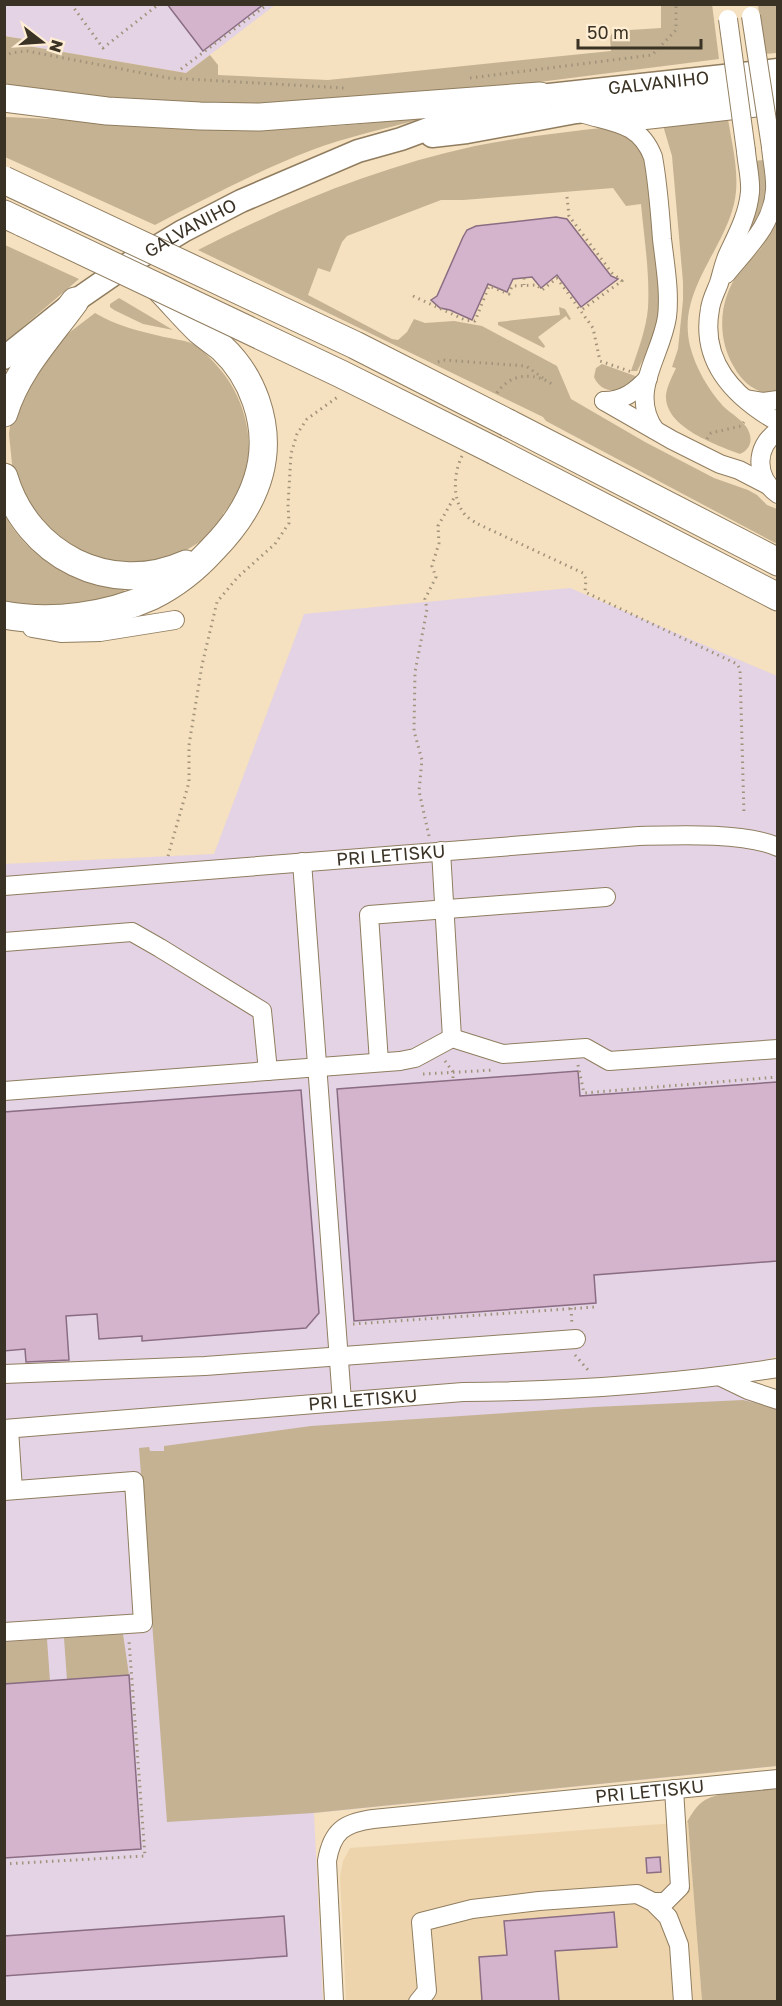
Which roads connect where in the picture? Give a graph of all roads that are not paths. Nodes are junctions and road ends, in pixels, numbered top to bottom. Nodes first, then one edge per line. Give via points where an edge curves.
1 (750, 10) edge
2 (727, 12) edge
3 (777, 70) edge
4 (777, 89) edge
5 (540, 96) junction
6 (10, 99) edge
7 (777, 105) edge
8 (576, 112) junction
9 (617, 123) junction
10 (401, 139) junction
11 (4, 180) edge
12 (4, 214) edge
13 (719, 282) junction
14 (157, 285) junction
15 (75, 301) junction
16 (4, 358) edge
17 (643, 376) junction
18 (744, 399) junction
19 (777, 400) edge
20 (4, 413) edge
21 (777, 422) edge
22 (655, 430) junction
23 (767, 444) edge
24 (739, 470) junction
25 (4, 477) edge
26 (773, 490) edge
27 (228, 534) junction
28 (777, 562) edge
29 (777, 597) edge
30 (4, 617) edge
31 (175, 620) dead end
32 (744, 839) junction
33 (777, 842) edge
34 (777, 847) edge
35 (437, 852) junction
36 (302, 862) junction
37 (4, 886) edge
38 (606, 897) dead end
39 (445, 908) junction
40 (4, 942) edge
41 (452, 1038) junction
42 (777, 1050) edge
43 (379, 1062) junction
44 (317, 1067) junction
45 (268, 1071) junction
46 (4, 1091) edge
47 (576, 1339) dead end
48 (338, 1356) junction
49 (777, 1368) edge
50 (4, 1374) edge
51 (721, 1377) junction
52 (777, 1381) edge
53 (777, 1400) edge
54 (342, 1401) junction
55 (7, 1429) edge
56 (9, 1490) edge
57 (4, 1632) edge
58 (777, 1779) edge
59 (674, 1789) junction
60 (653, 1902) junction
61 (334, 2001) edge
62 (418, 2001) edge
63 (682, 2001) edge

1 - 13 street, bridge via 775,190 769,218
2 - 13 street, bridge via 750,191
3 - 5 main road, GALVANIHO
4 - 8 main road, GALVANIHO
5 - 6 highway via 260,117 107,111
5 - 10 main road, GALVANIHO via 460,117
7 - 9 street
8 - 9 street
8 - 10 main road, GALVANIHO via 467,132
9 - 17 street via 644,138 656,171 667,309 665,327
10 - 15 main road, GALVANIHO via 358,151 241,201 148,252
11 - 28 highway, bridge via 355,345
12 - 14 highway, bridge
13 - 18 street via 710,308 708,335 714,359 727,383
14 - 27 highway, bridge via 230,357 246,378 260,416 263,444 257,484
14 - 29 highway, bridge via 495,451
15 - 16 main road, GALVANIHO
15 - 20 highway via 24,369
17 - 22 street via 644,400
17 - 22 street via 637,390 626,397 604,400
18 - 19 street
18 - 21 street
18 - 23 street
22 - 24 street
23 - 24 street
23 - 26 street via 762,475
24 - 26 street
25 - 27 highway via 16,507 37,536 64,557 107,574 141,576 174,569 197,558
27 - 30 highway via 184,577 132,603 60,617
30 - 31 street via 26,627 61,633 100,632
32 - 33 street
32 - 34 street, PRI LETISKU
32 - 35 street, PRI LETISKU via 639,836
35 - 36 street, PRI LETISKU
35 - 39 street
36 - 37 street, PRI LETISKU
36 - 44 street
38 - 39 street
39 - 41 street
39 - 43 street via 369,915
40 - 45 street via 132,932 262,1011
41 - 42 street via 503,1054 586,1048 609,1061
41 - 43 street via 415,1058
43 - 44 street
44 - 45 street
44 - 48 street
45 - 46 street
47 - 48 street
48 - 50 street
48 - 54 street
49 - 51 street, PRI LETISKU
51 - 52 street, PRI LETISKU
51 - 53 street, PRI LETISKU
51 - 54 street, PRI LETISKU
54 - 55 street, PRI LETISKU
55 - 56 street
56 - 57 street via 134,1481 143,1623
58 - 59 street, PRI LETISKU
59 - 60 street via 680,1887 665,1902
59 - 61 street, PRI LETISKU via 373,1819 343,1828 329,1847 327,1861
60 - 62 street via 637,1894 539,1901 472,1909 422,1922 427,1991
60 - 63 street via 668,1917 679,1945

